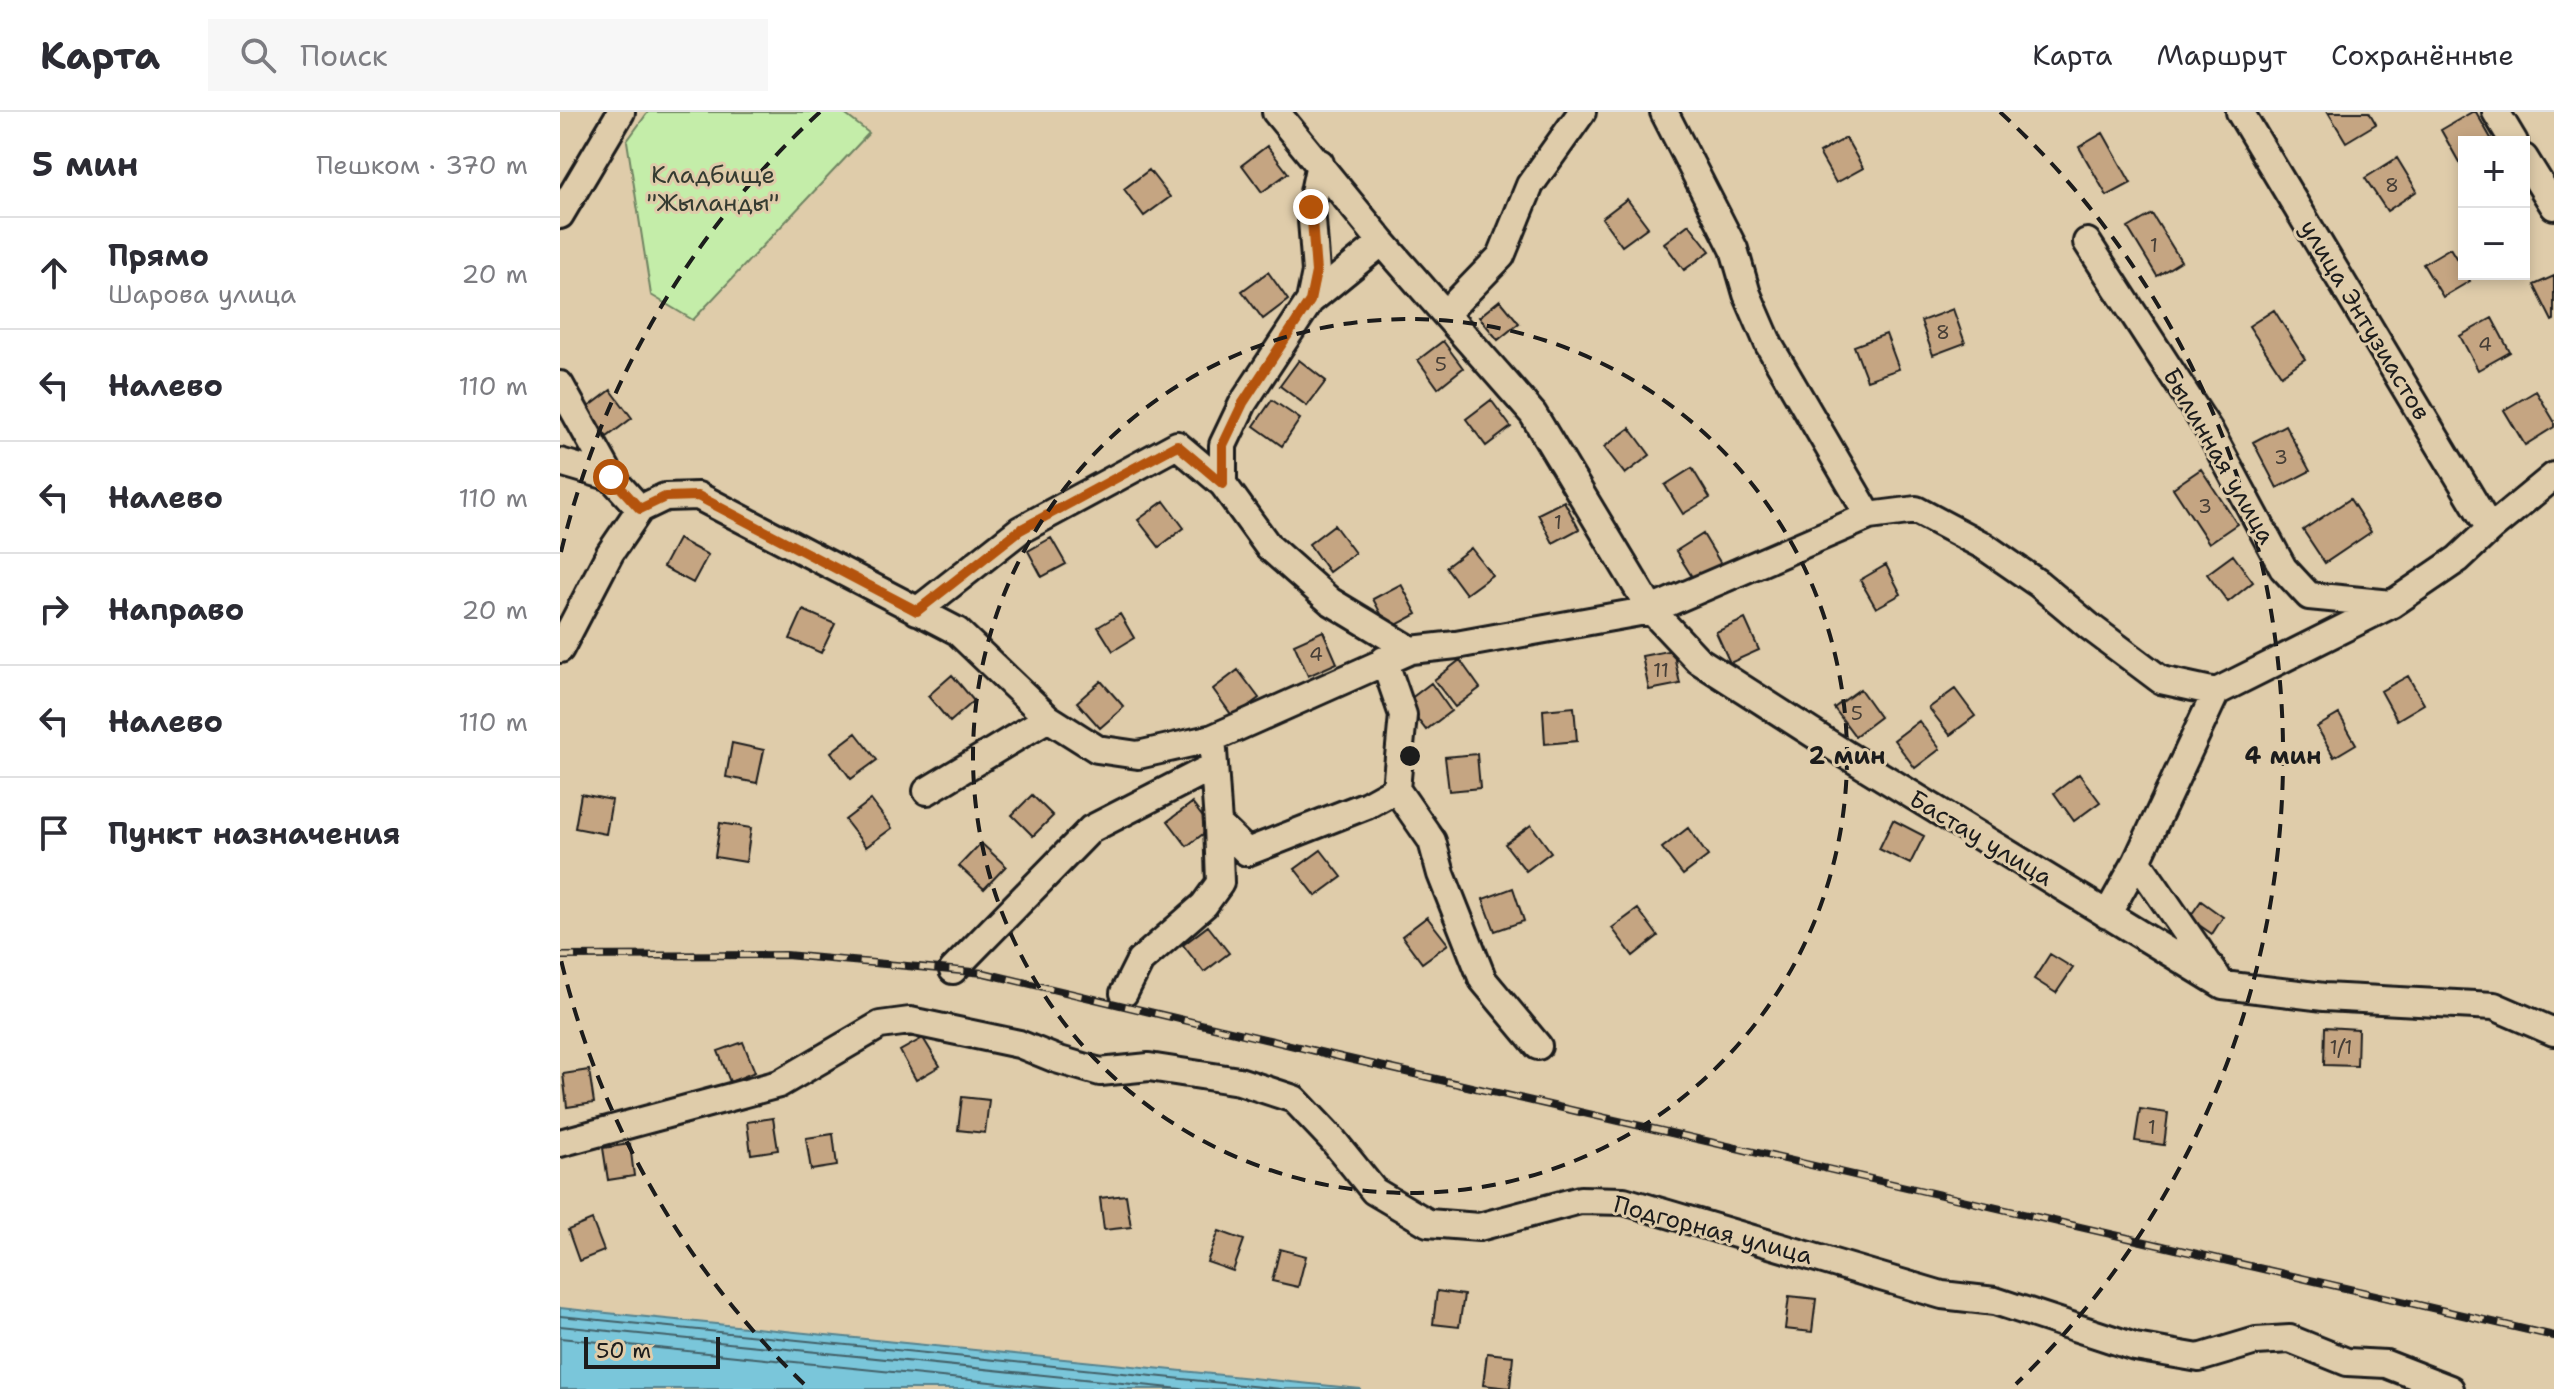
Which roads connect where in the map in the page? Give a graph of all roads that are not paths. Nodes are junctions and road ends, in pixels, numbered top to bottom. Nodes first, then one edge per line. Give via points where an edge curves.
1 (621, 112) edge
2 (1276, 112) edge
3 (1582, 112) edge
4 (1664, 112) edge
5 (2240, 112) edge
6 (2496, 112) edge
7 (2510, 136) edge
8 (1320, 163) junction
9 (2530, 168) edge
10 (2554, 206) edge
11 (560, 215) edge
12 (1382, 242) junction
13 (2087, 242) dead end
14 (1310, 301) junction
15 (1446, 313) junction
16 (560, 385) edge
17 (560, 462) edge
18 (2554, 476) edge
19 (611, 477) junction
20 (1223, 484) junction
21 (640, 509) junction
22 (1869, 516) junction
23 (2490, 529) junction
24 (2392, 604) junction
25 (1651, 610) junction
26 (917, 611) junction
27 (560, 649) edge
28 (1411, 650) junction
29 (1384, 660) junction
30 (2216, 692) junction
31 (1048, 718) junction
32 (1213, 738) junction
33 (1214, 766) junction
34 (1396, 789) junction
35 (927, 791) dead end
36 (1218, 824) junction
37 (2137, 861) junction
38 (2107, 915) junction
39 (953, 970) dead end
40 (2223, 985) junction
41 (1124, 993) dead end
42 (2554, 1032) edge
43 (1538, 1046) dead end
44 (560, 1143) edge
45 (2450, 1389) edge

1 - 11 street
2 - 8 street, Бастау улица
3 - 15 street via 1530,185 1501,256
4 - 22 street via 1734,249 1769,345
5 - 23 street, улица Энтузиастов
6 - 7 street
8 - 12 street, Бастау улица
8 - 14 street via 1311,207 1316,272
9 - 10 street
12 - 14 street
12 - 15 street, Бастау улица
13 - 24 street, Былинная улица via 2210,432 2283,568 2309,596
14 - 20 street via 1243,403 1223,445
15 - 25 street, Бастау улица via 1533,414
16 - 19 street
17 - 19 street
18 - 23 street
19 - 21 street
20 - 26 street via 1177,445 1020,530
20 - 28 street via 1268,546 1330,601
21 - 26 street via 665,497 698,496
21 - 27 street via 610,553
22 - 25 street
22 - 30 street via 1916,510 1984,546 2039,584 2161,680
23 - 24 street via 2458,559
24 - 30 street
25 - 28 street
25 - 38 street, Бастау улица via 1698,660
26 - 31 street via 957,631
28 - 29 street
29 - 32 street
29 - 34 street via 1403,715
30 - 37 street
31 - 32 street via 1097,749 1138,755
31 - 35 street
32 - 33 street
33 - 36 street
33 - 39 street via 1091,829
34 - 36 street via 1247,852
34 - 43 street via 1432,841 1483,980
36 - 41 street via 1220,883 1204,905 1140,961
37 - 38 street
37 - 40 street
38 - 40 street, Бастау улица
40 - 42 street, Бастау улица via 2324,997 2494,1006
44 - 45 street, Подгорная улица via 779,1084 880,1025 910,1021 1019,1044 1100,1072 1149,1067 1239,1081 1294,1099 1374,1191 1428,1223 1479,1227 1580,1200 1624,1201 1942,1295 1995,1301 2135,1347 2199,1358 2256,1341 2290,1339 2347,1362 2386,1364

